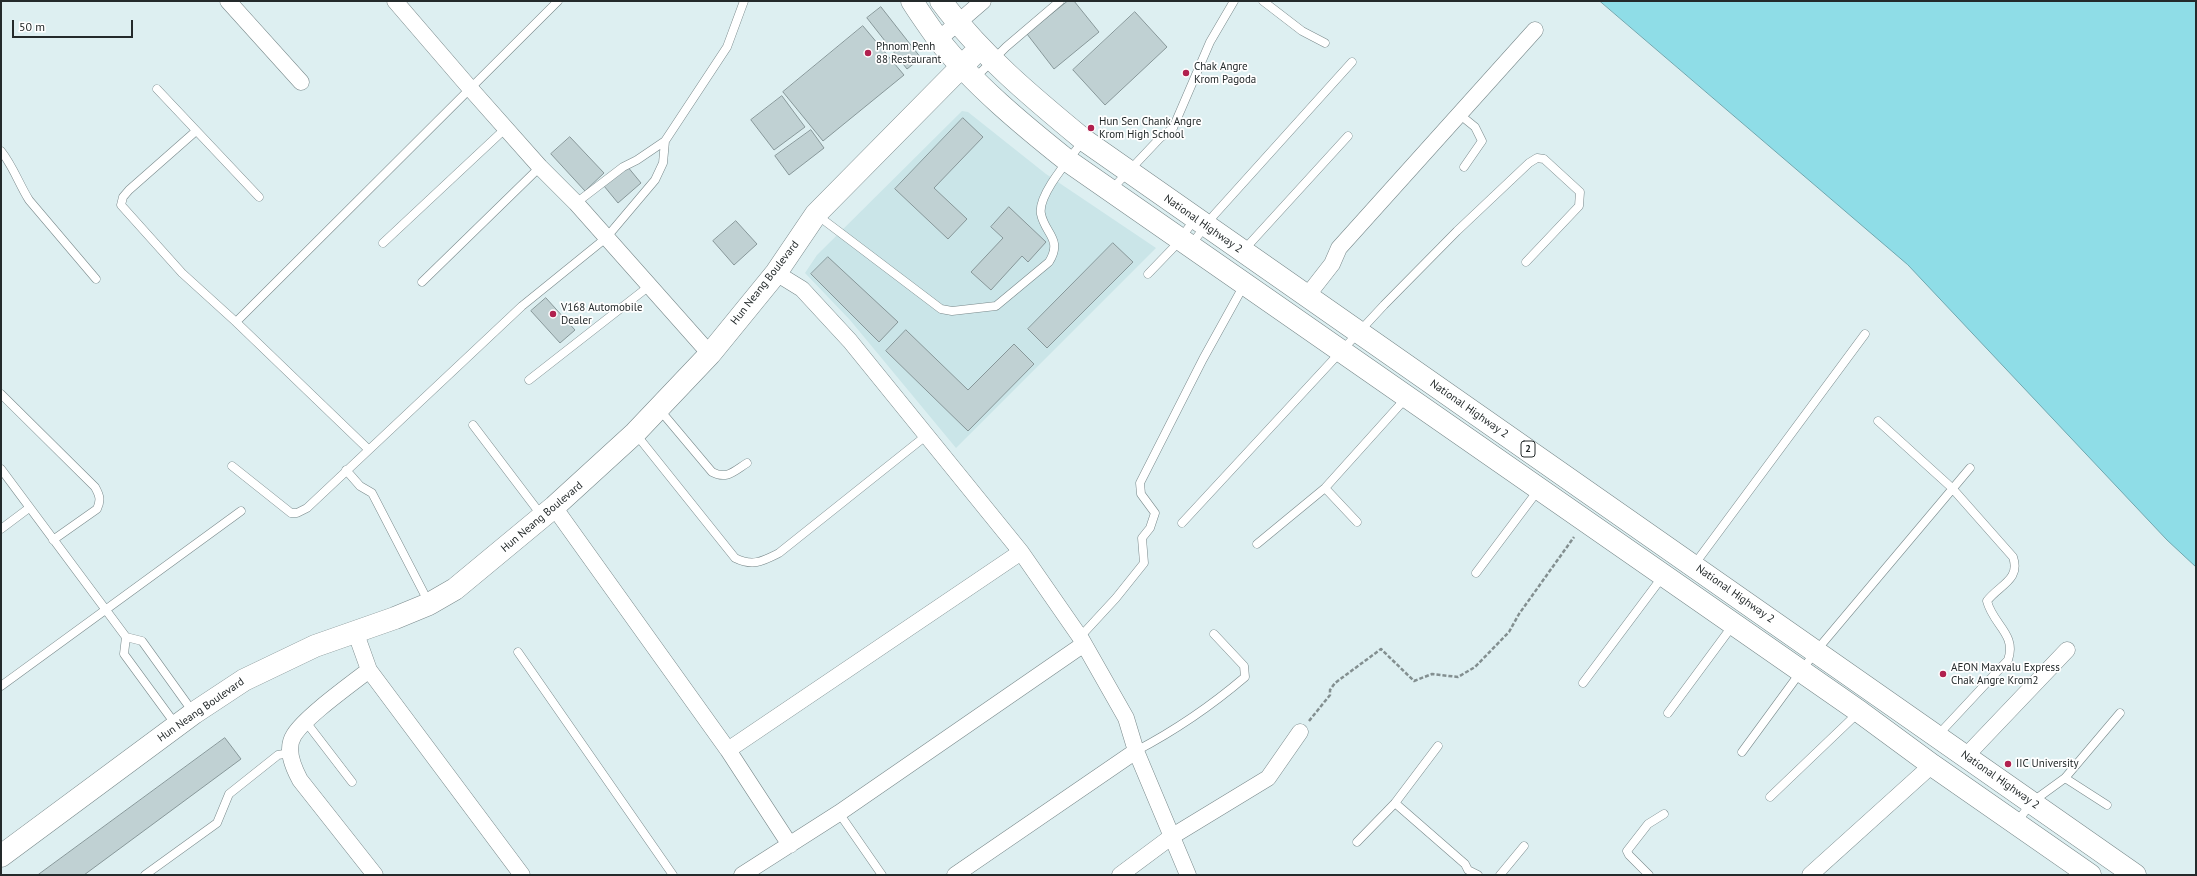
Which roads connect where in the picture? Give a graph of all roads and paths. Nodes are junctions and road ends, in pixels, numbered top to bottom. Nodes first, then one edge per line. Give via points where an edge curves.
1 (228, 1) edge
2 (395, 1) edge
3 (558, 1) edge
4 (744, 1) edge
5 (912, 1) edge
6 (941, 1) edge
7 (983, 1) edge
8 (1060, 1) edge
9 (1234, 1) edge
10 (1263, 1) edge
11 (958, 24) junction
12 (1535, 30) dead end
13 (939, 39) junction
14 (1325, 43) dead end
15 (987, 54) junction
16 (1352, 62) dead end
17 (968, 72) junction
18 (301, 82) dead end
19 (469, 87) junction
20 (157, 89) dead end
21 (1459, 114) junction
22 (506, 128) junction
23 (196, 130) junction
24 (1348, 136) dead end
25 (665, 140) junction
26 (1084, 140) junction
27 (1, 150) edge
28 (1068, 160) junction
29 (540, 167) junction
30 (1464, 167) dead end
31 (1127, 172) junction
32 (1110, 190) junction
33 (259, 197) dead end
34 (576, 203) junction
35 (816, 214) junction
36 (1201, 222) junction
37 (606, 238) junction
38 (383, 242) dead end
39 (1184, 243) junction
40 (1243, 251) junction
41 (1526, 262) dead end
42 (776, 273) junction
43 (1148, 274) dead end
44 (96, 279) dead end
45 (422, 282) dead end
46 (1245, 285) junction
47 (648, 287) junction
48 (1307, 296) junction
49 (236, 322) junction
50 (1358, 333) junction
51 (1865, 334) dead end
52 (1340, 351) junction
53 (710, 354) junction
54 (529, 380) dead end
55 (1, 394) edge
56 (1407, 397) junction
57 (658, 408) junction
58 (1482, 417) junction
59 (1878, 421) dead end
60 (473, 425) dead end
61 (635, 433) junction
62 (927, 435) junction
63 (1465, 438) junction
64 (368, 449) junction
65 (747, 463) dead end
66 (232, 466) dead end
67 (1970, 468) dead end
68 (1, 469) edge
69 (346, 470) junction
70 (1325, 488) junction
71 (1952, 488) junction
72 (1539, 489) junction
73 (30, 508) junction
74 (241, 511) dead end
75 (548, 512) junction
76 (1586, 521) junction
77 (1357, 522) dead end
78 (1182, 523) dead end
79 (1640, 527) junction
80 (1, 529) edge
81 (53, 540) junction
82 (1257, 544) dead end
83 (1624, 548) junction
84 (1020, 552) junction
85 (1694, 565) junction
86 (1476, 573) dead end
87 (1663, 575) junction
88 (429, 604) junction
89 (105, 610) junction
90 (1733, 624) junction
91 (355, 631) junction
92 (1214, 634) dead end
93 (126, 637) junction
94 (1082, 641) junction
95 (2067, 650) dead end
96 (1816, 651) junction
97 (518, 652) dead end
98 (369, 670) junction
99 (1801, 671) junction
100 (1583, 683) dead end
101 (1, 686) edge
102 (1860, 712) junction
103 (194, 713) junction
104 (1668, 713) dead end
105 (2120, 713) dead end
106 (306, 722) junction
107 (177, 726) junction
108 (1300, 732) joint
109 (1937, 736) junction
110 (1438, 746) dead end
111 (728, 750) junction
112 (1136, 751) junction
113 (1742, 752) dead end
114 (290, 753) junction
115 (1966, 756) junction
116 (1932, 765) junction
117 (2065, 778) junction
118 (352, 782) dead end
119 (1770, 797) dead end
120 (2032, 802) junction
121 (1395, 803) junction
122 (2107, 805) dead end
123 (839, 813) junction
124 (1664, 814) dead end
125 (2016, 823) junction
126 (1171, 837) junction
127 (1357, 842) dead end
128 (790, 845) junction
129 (1524, 846) dead end
130 (1, 856) edge
131 (1468, 872) edge
132 (2133, 874) edge
133 (146, 875) edge
134 (375, 875) edge
135 (522, 875) edge
136 (673, 875) edge
137 (742, 875) edge
138 (882, 875) edge
139 (955, 875) edge
140 (1120, 875) edge
141 (1188, 875) edge
142 (1478, 875) edge
143 (1500, 875) edge
144 (1649, 875) edge
145 (1810, 875) edge
146 (2090, 875) edge

1 - 18 street
2 - 19 street
3 - 19 lane
4 - 25 lane via 727,47
5 - 13 main road, 2
6 - 11 main road, National Highway 2 / 2
7 - 11 street
8 - 15 lane
9 - 31 lane via 1210,42 1173,128
10 - 14 lane via 1302,32
11 - 13 street
11 - 15 main road, National Highway 2 / 2
12 - 21 street
13 - 17 main road, 2
15 - 17 main road, Hun Neang Boulevard
15 - 26 main road, National Highway 2 / 2
16 - 36 lane
17 - 28 main road, 2 via 1041,139
17 - 35 main road, Hun Neang Boulevard
19 - 22 street
19 - 49 lane
20 - 23 lane
21 - 30 lane via 1475,126 1482,141
21 - 48 street via 1339,248 1332,264
22 - 29 street
22 - 38 lane
23 - 33 lane
23 - 49 lane via 122,197 122,205 182,273
24 - 40 lane
25 - 34 lane via 638,160 623,167
25 - 37 lane via 663,163 655,180
26 - 28 lane
26 - 31 main road, National Highway 2 / 2
27 - 44 lane via 30,200
28 - 32 main road, 2
28 - 35 lane via 1044,196 1041,214 1055,245 1055,253 1049,262 996,306 952,311 941,309
29 - 34 street
29 - 45 lane
31 - 32 lane
31 - 36 main road, National Highway 2 / 2
32 - 39 main road, 2
34 - 37 street
35 - 42 main road, Hun Neang Boulevard
36 - 39 lane
36 - 39 lane
36 - 40 main road, National Highway 2 / 2
37 - 47 street
37 - 64 lane via 522,306
39 - 43 lane
39 - 46 main road, 2
40 - 48 main road, National Highway 2 / 2
41 - 50 lane via 1579,206 1580,198 1580,192 1544,159 1537,158 1457,230
42 - 53 main road, Hun Neang Boulevard
42 - 62 street via 802,290 850,341
46 - 52 main road, 2
46 - 94 lane via 1203,359 1140,483 1141,494 1155,513 1150,528 1142,538 1144,564
47 - 53 street
47 - 54 lane
48 - 50 main road, National Highway 2 / 2
49 - 64 lane
50 - 52 lane
50 - 58 main road, National Highway 2 / 2
51 - 85 lane
52 - 56 main road, 2
52 - 78 lane
53 - 57 main road, Hun Neang Boulevard
55 - 81 lane via 95,487 99,495 97,509
56 - 63 main road, 2
56 - 70 lane
57 - 61 main road, Hun Neang Boulevard
57 - 65 lane via 712,472 728,476
58 - 63 main road
58 - 79 main road, National Highway 2 / 2
59 - 71 lane
60 - 75 lane
61 - 62 lane via 735,558 745,563 759,563 779,553
61 - 75 main road, Hun Neang Boulevard
62 - 84 street
63 - 72 main road, 2
64 - 69 lane
66 - 69 lane via 291,512 297,513 306,508
67 - 71 lane
68 - 73 lane
69 - 88 lane via 360,486 372,493
70 - 77 lane
70 - 82 lane
71 - 96 lane
71 - 109 lane via 2014,557 2014,576 1987,601 1990,613 2008,636 2011,651 2008,660
72 - 76 main road, 2
72 - 86 lane
73 - 80 lane
73 - 81 lane
74 - 89 lane
75 - 88 main road, Hun Neang Boulevard via 455,589
75 - 111 street
76 - 83 main road, 2
76 - 108 path via 1518,614 1508,632 1468,672 1458,677 1432,674 1414,681 1381,649 1335,683 1330,695
79 - 83 main road
79 - 85 main road, National Highway 2 / 2
81 - 89 lane
83 - 87 main road, 2
84 - 94 street
84 - 111 street
85 - 96 main road, National Highway 2 / 2
87 - 90 main road, 2
87 - 100 lane
88 - 91 main road, Hun Neang Boulevard
89 - 93 lane
89 - 101 lane
90 - 99 main road, 2
90 - 104 lane
91 - 98 street
91 - 103 main road, Hun Neang Boulevard via 271,666 244,680
92 - 112 lane via 1244,666 1245,677 1175,730
93 - 103 lane via 142,641
93 - 107 lane via 124,654
94 - 112 street via 1126,718
94 - 123 street
95 - 115 street
96 - 99 lane
96 - 109 main road, National Highway 2 / 2
97 - 136 lane
98 - 106 street
98 - 135 street
99 - 102 main road, 2
99 - 113 lane
102 - 116 main road, 2
102 - 119 lane
103 - 107 main road, Hun Neang Boulevard
105 - 117 lane
106 - 114 street via 293,736
106 - 118 lane
107 - 130 main road, Hun Neang Boulevard
108 - 126 street via 1268,778
109 - 115 main road, National Highway 2 / 2
110 - 121 lane
111 - 128 street
112 - 126 street
112 - 139 street
114 - 133 lane via 278,755 229,794 217,823
114 - 134 street via 293,767 300,780
115 - 120 main road, National Highway 2 / 2
116 - 125 main road, 2
116 - 145 street
117 - 120 lane
117 - 122 lane
120 - 125 lane
120 - 132 main road, National Highway 2 / 2
121 - 127 lane
121 - 131 lane via 1464,864
123 - 128 street
123 - 138 lane
124 - 144 lane via 1648,824 1627,850 1628,855
125 - 146 main road, 2
126 - 140 street
126 - 141 street
128 - 137 street
129 - 143 lane
131 - 142 lane

